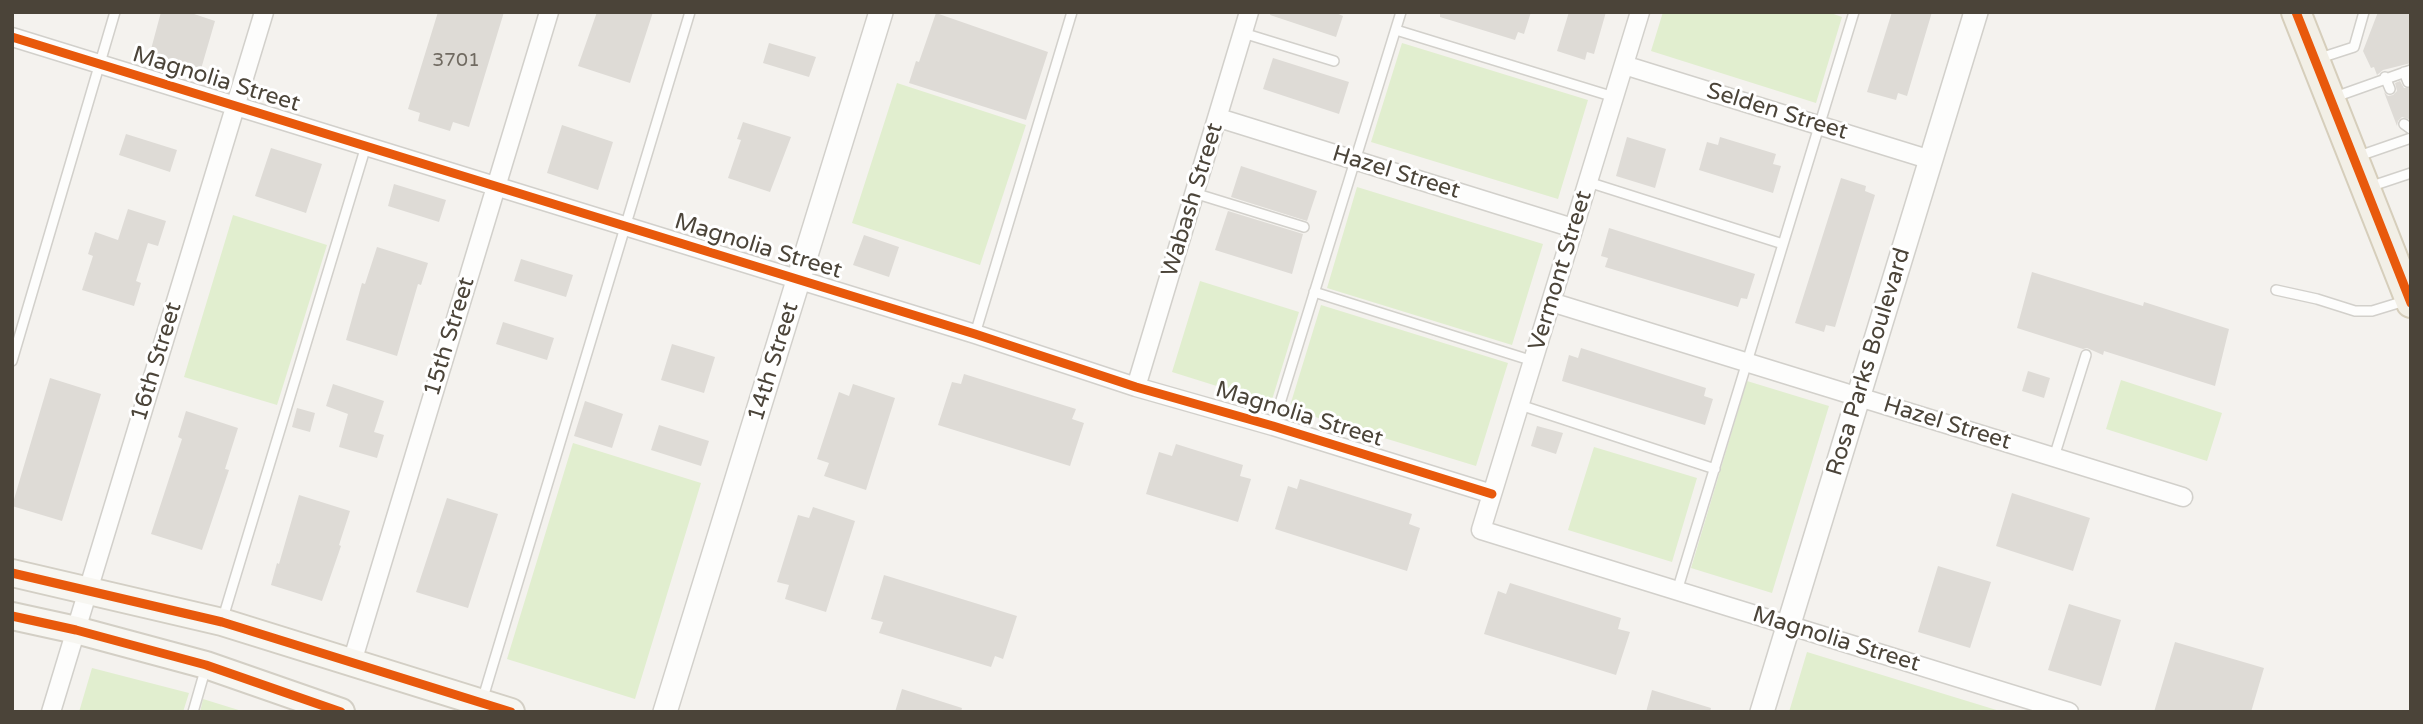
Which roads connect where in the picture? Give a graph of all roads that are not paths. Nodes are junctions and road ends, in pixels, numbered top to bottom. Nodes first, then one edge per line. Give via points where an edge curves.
1 (115, 12) edge
2 (264, 12) edge
3 (549, 12) edge
4 (690, 12) edge
5 (881, 12) edge
6 (1072, 12) edge
7 (1249, 12) edge
8 (1401, 12) edge
9 (1640, 12) edge
10 (1854, 12) edge
11 (1976, 12) edge
12 (2296, 12) edge
13 (2364, 12) edge
14 (1396, 30) junction
15 (1243, 33) junction
16 (12, 37) edge
17 (2315, 60) junction
18 (1334, 61) dead end
19 (99, 64) junction
20 (1623, 65) junction
21 (2407, 71) edge
22 (2385, 77) junction
23 (2408, 82) dead end
24 (2390, 89) dead end
25 (1614, 97) junction
26 (2330, 98) junction
27 (236, 106) junction
28 (1219, 118) junction
29 (1820, 125) junction
30 (2411, 138) edge
31 (366, 146) junction
32 (2353, 158) junction
33 (1931, 160) junction
34 (1356, 161) junction
35 (2411, 173) edge
36 (1588, 183) junction
37 (496, 186) junction
38 (2365, 188) junction
39 (1194, 193) junction
40 (626, 227) junction
41 (1304, 227) dead end
42 (1573, 228) junction
43 (1783, 244) junction
44 (2403, 259) edge
45 (799, 280) junction
46 (2276, 290) dead end
47 (1314, 292) junction
48 (2410, 301) edge
49 (1551, 302) junction
50 (975, 334) junction
51 (2086, 355) dead end
52 (12, 361) edge
53 (1533, 361) junction
54 (1747, 362) junction
55 (1136, 387) junction
56 (1858, 397) junction
57 (1520, 405) junction
58 (1273, 426) junction
59 (2054, 457) junction
60 (1715, 469) junction
61 (1492, 494) junction
62 (2183, 497) dead end
63 (1481, 530) joint
64 (12, 573) edge
65 (88, 590) junction
66 (1677, 591) junction
67 (12, 616) edge
68 (222, 622) junction
69 (1789, 625) junction
70 (76, 630) junction
71 (352, 662) junction
72 (206, 666) junction
73 (481, 702) junction
74 (338, 711) edge
75 (51, 712) edge
76 (193, 712) edge
77 (511, 712) edge
78 (665, 712) edge
79 (1762, 712) edge
80 (2070, 712) edge

1 - 19 lane
2 - 27 street, 16th Street
3 - 37 street, 15th Street
4 - 40 lane
5 - 45 street, 14th Street
6 - 50 lane
7 - 15 street, Wabash Street
8 - 14 lane
9 - 20 street, Vermont Street
10 - 29 lane
11 - 33 street, Rosa Parks Boulevard
12 - 17 main road
13 - 17 lane via 2354,47
14 - 25 lane
14 - 34 lane
15 - 18 lane
15 - 28 street, Wabash Street
16 - 19 street, Magnolia Street
17 - 26 main road
19 - 27 street, Magnolia Street
19 - 52 lane
20 - 25 street, Vermont Street
20 - 29 street, Selden Street
21 - 22 lane
21 - 23 lane
22 - 24 lane
22 - 26 lane
25 - 36 street, Vermont Street
26 - 32 main road
27 - 31 street, Magnolia Street
27 - 65 street, 16th Street
28 - 34 street, Hazel Street
28 - 39 street, Wabash Street
29 - 33 street, Selden Street
29 - 43 lane
30 - 32 lane
31 - 37 street, Magnolia Street
31 - 68 lane
32 - 38 main road
33 - 56 street, Rosa Parks Boulevard
34 - 42 street, Hazel Street
34 - 47 lane
35 - 38 lane
36 - 42 street, Vermont Street
36 - 43 lane
37 - 40 street, Magnolia Street
37 - 71 street, 15th Street
38 - 44 main road
39 - 41 lane
39 - 55 street, Wabash Street
40 - 45 street, Magnolia Street
40 - 73 lane
42 - 49 street, Vermont Street
43 - 54 lane
44 - 48 main road
45 - 50 street, Magnolia Street
45 - 78 street, 14th Street
46 - 48 lane via 2355,312
47 - 53 lane
47 - 58 lane
49 - 53 street, Vermont Street
49 - 54 street, Hazel Street
50 - 55 street, Magnolia Street
51 - 59 lane
53 - 57 street, Vermont Street
54 - 56 street, Hazel Street
54 - 60 lane
55 - 58 street, Magnolia Street
56 - 59 street, Hazel Street
56 - 69 street, Rosa Parks Boulevard
57 - 60 lane
57 - 61 street, Vermont Street
58 - 61 street, Magnolia Street
59 - 62 street, Hazel Street
60 - 66 lane
61 - 63 street, Vermont Street
63 - 66 street, Magnolia Street
64 - 65 main road
65 - 68 main road
65 - 70 street, 16th Street
66 - 69 street, Magnolia Street
67 - 70 main road
68 - 71 main road
69 - 79 street, Rosa Parks Boulevard
69 - 80 street, Magnolia Street
70 - 72 main road
70 - 75 street, 16th Street
71 - 73 main road
72 - 74 main road
72 - 76 lane
73 - 77 main road

